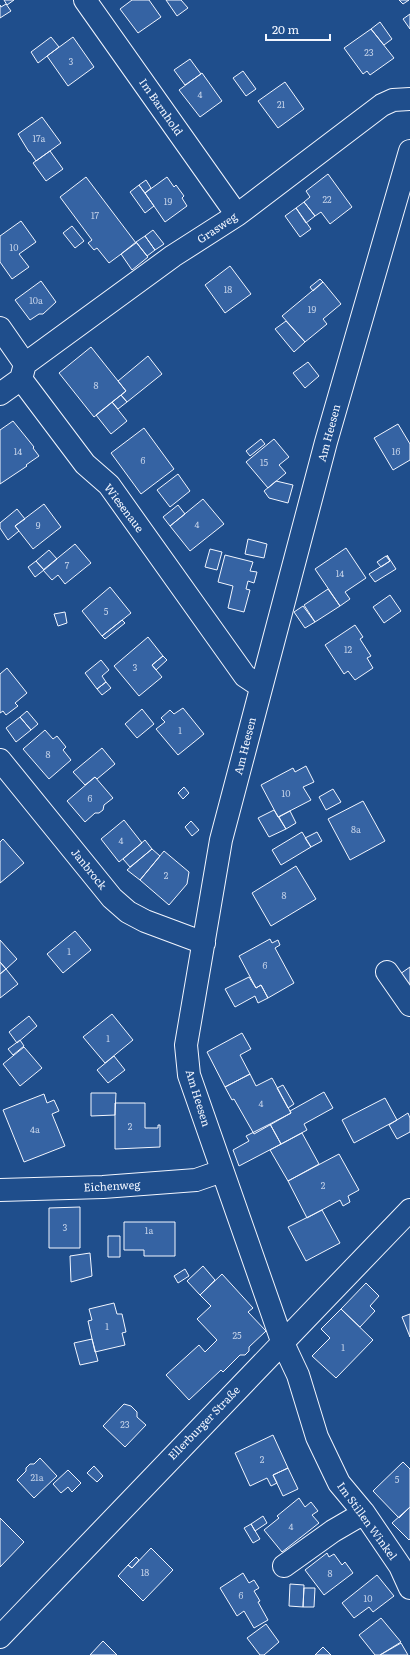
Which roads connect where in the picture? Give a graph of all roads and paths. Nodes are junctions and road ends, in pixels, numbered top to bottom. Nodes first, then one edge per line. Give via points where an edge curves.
1 (85, 0) edge
2 (410, 99) edge
3 (410, 151) edge
4 (237, 215) junction
5 (0, 328) edge
6 (23, 371) junction
7 (0, 394) edge
8 (260, 686) junction
9 (0, 760) edge
10 (204, 943) junction
11 (387, 972) dead end
12 (410, 1005) edge
13 (222, 1171) junction
14 (0, 1190) edge
15 (410, 1210) edge
16 (282, 1341) junction
17 (364, 1514) junction
18 (405, 1562) edge
19 (284, 1566) dead end
20 (410, 1588) edge
21 (0, 1637) edge
22 (0, 1648) edge
23 (6, 1655) edge

1 - 4 street, Im Barnhold
2 - 4 street, Grasweg via 393,100 382,105
3 - 8 street, Am Heesen via 351,353
4 - 6 street, Grasweg via 173,256
5 - 6 street, Wiesenaue
6 - 7 street, Grasweg
6 - 8 street, Wiesenaue via 85,464 109,485 245,676
8 - 10 street, Am Heesen via 221,840
9 - 10 street, Janbrock via 112,898 128,912 145,921
10 - 13 street, Am Heesen via 186,1045 186,1059 189,1075
11 - 12 street
13 - 14 street, Eichenweg via 196,1180 103,1187
13 - 16 street, Am Heesen
15 - 16 street, Ellerburger Straße
16 - 17 street, Im Stillen Winkel via 298,1375 317,1437 339,1483
16 - 21 street, Ellerburger Straße
17 - 18 street, Im Stillen Winkel
17 - 19 street via 333,1531
18 - 20 street, Im Stillen Winkel
22 - 23 street

